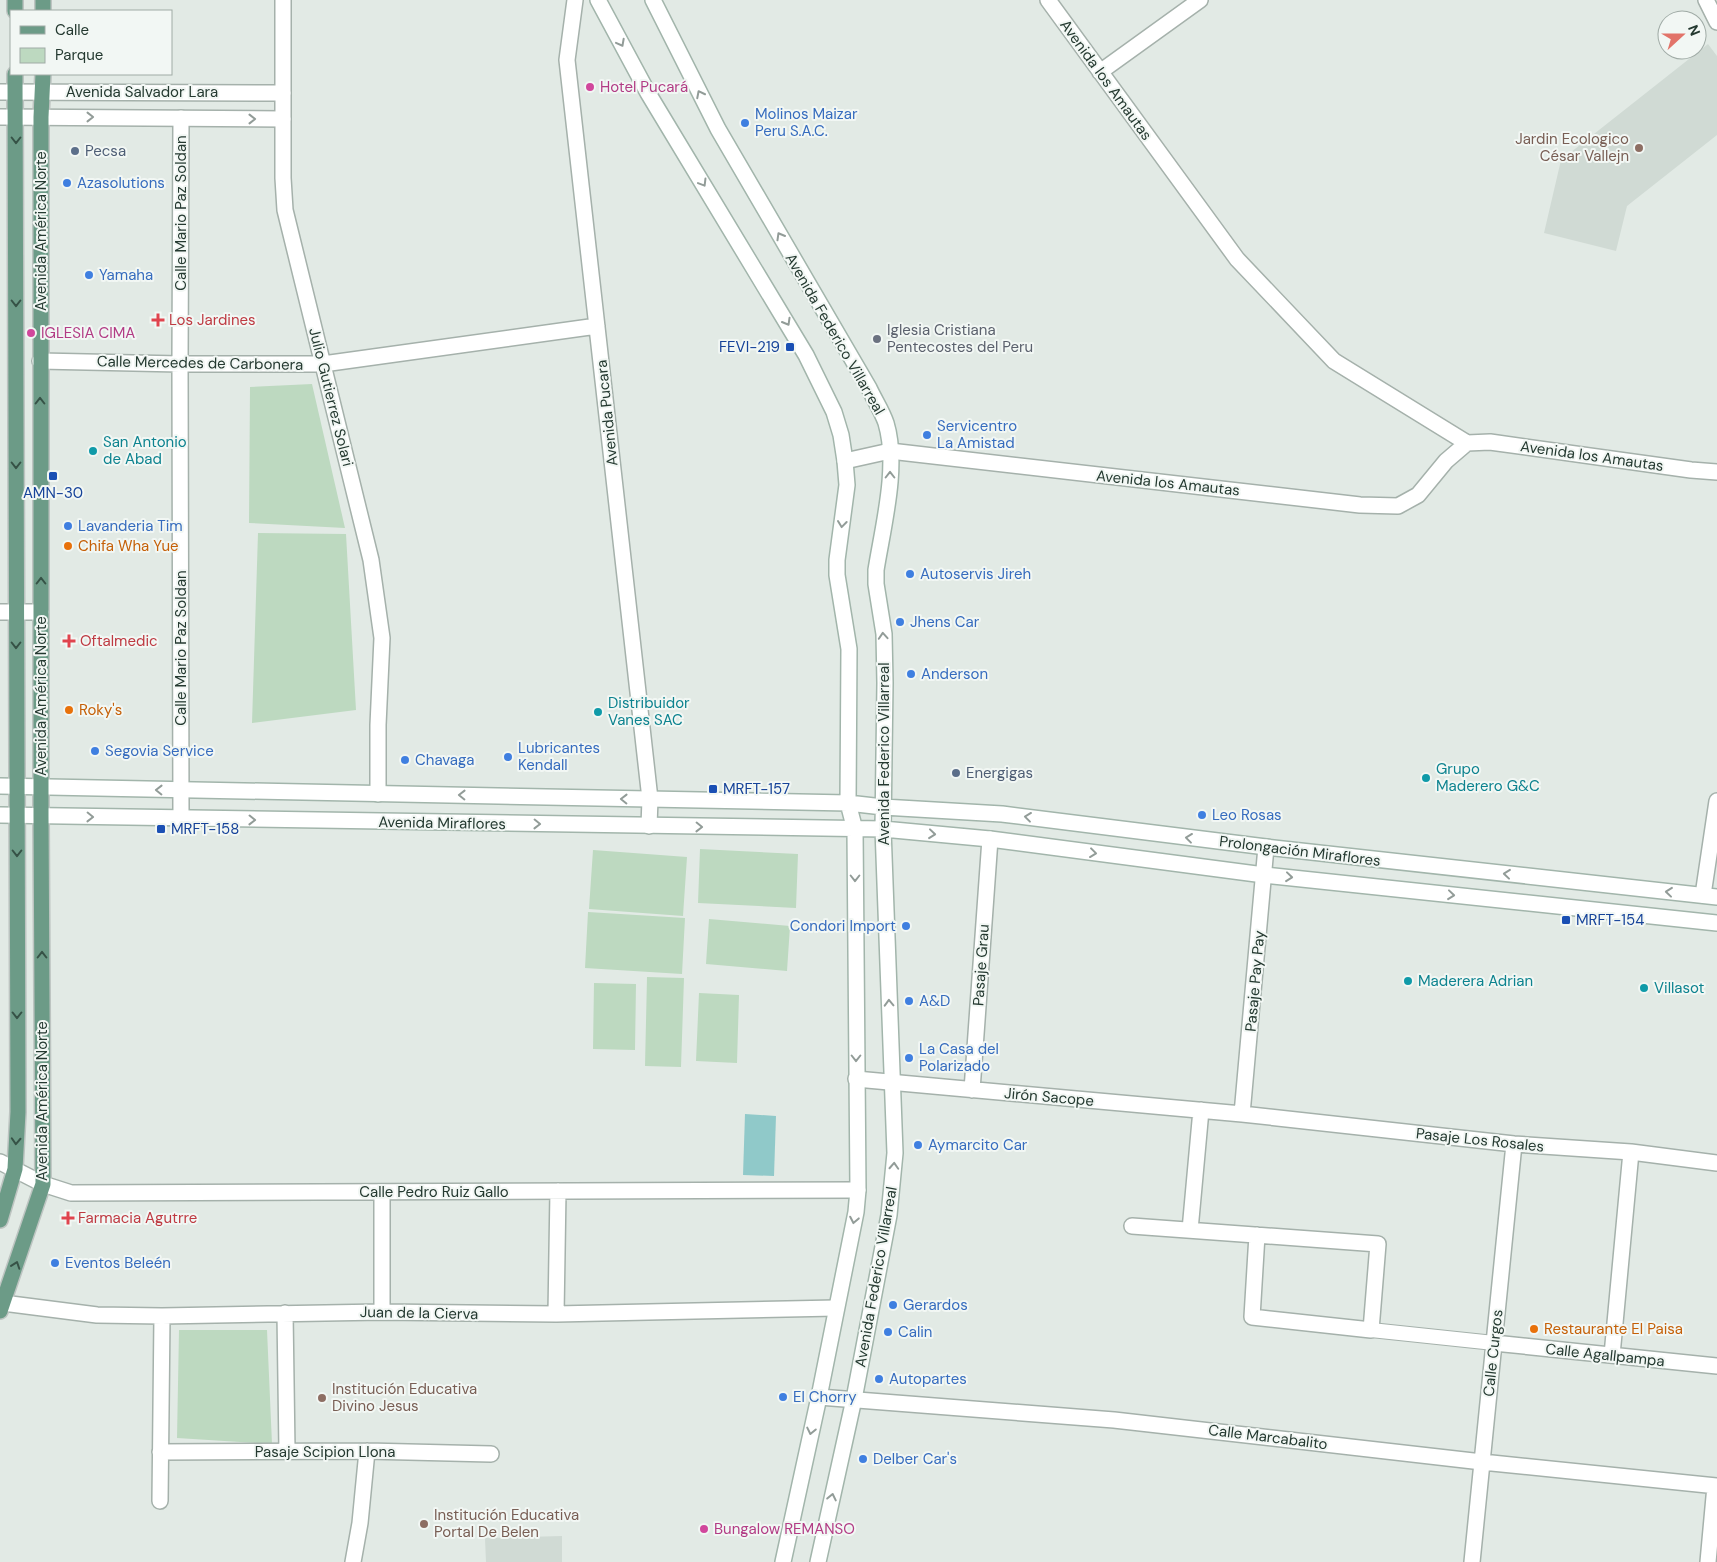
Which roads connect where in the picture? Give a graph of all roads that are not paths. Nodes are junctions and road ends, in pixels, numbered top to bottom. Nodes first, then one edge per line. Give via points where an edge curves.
1 (283, 0) edge
2 (574, 0) edge
3 (598, 0) edge
4 (653, 0) edge
5 (1048, 0) edge
6 (1200, 0) edge
7 (1706, 0) edge
8 (1717, 22) edge
9 (1100, 72) junction
10 (16, 75) edge
11 (42, 75) edge
12 (0, 92) edge
13 (16, 92) junction
14 (42, 92) junction
15 (283, 93) junction
16 (0, 117) edge
17 (16, 117) junction
18 (41, 117) junction
19 (181, 118) junction
20 (283, 119) junction
21 (597, 326) junction
22 (40, 361) junction
23 (180, 364) junction
24 (323, 364) junction
25 (1467, 443) junction
26 (890, 452) junction
27 (845, 461) junction
28 (1717, 472) edge
29 (0, 612) edge
30 (16, 612) junction
31 (40, 612) junction
32 (0, 786) edge
33 (16, 787) junction
34 (41, 788) junction
35 (181, 790) junction
36 (378, 794) junction
37 (394, 794) junction
38 (650, 799) junction
39 (1717, 801) edge
40 (848, 803) junction
41 (883, 807) junction
42 (0, 815) edge
43 (17, 816) junction
44 (41, 816) junction
45 (181, 819) junction
46 (393, 822) junction
47 (649, 826) junction
48 (883, 829) junction
49 (855, 830) junction
50 (990, 840) junction
51 (1266, 848) junction
52 (1264, 875) junction
53 (1710, 896) edge
54 (1717, 923) edge
55 (856, 1079) junction
56 (892, 1082) junction
57 (972, 1090) junction
58 (1201, 1110) junction
59 (1242, 1114) junction
60 (1514, 1144) junction
61 (1631, 1152) junction
62 (0, 1162) edge
63 (1717, 1163) edge
64 (15, 1170) junction
65 (43, 1184) junction
66 (858, 1190) junction
67 (558, 1191) junction
68 (382, 1192) junction
69 (0, 1220) edge
70 (1132, 1226) dead end
71 (1190, 1230) junction
72 (1257, 1235) junction
73 (2, 1307) edge
74 (836, 1308) junction
75 (382, 1312) junction
76 (285, 1313) junction
77 (556, 1314) junction
78 (162, 1316) junction
79 (1371, 1330) junction
80 (1494, 1343) junction
81 (1612, 1355) junction
82 (1717, 1366) edge
83 (819, 1397) junction
84 (854, 1398) junction
85 (287, 1451) junction
86 (367, 1451) junction
87 (160, 1452) junction
88 (491, 1454) dead end
89 (1482, 1462) junction
90 (1716, 1486) edge
91 (160, 1500) dead end
92 (353, 1562) edge
93 (782, 1562) edge
94 (818, 1562) edge
95 (1472, 1562) edge
96 (1708, 1562) edge

1 - 15 street, Julio Gutierrez Solari
2 - 21 street, Avenida Pucara via 567,60
3 -> 27 street via 648,93 806,355 834,412
26 -> 4 street, Avenida Federico Villarreal via 886,423 868,388 718,130
5 - 9 street, Avenida los Amautas
6 - 9 street
7 - 8 street
9 - 25 street, Avenida los Amautas via 1236,259 1334,361
10 - 13 main road, Avenida América Norte
11 - 14 main road, Avenida América Norte
12 - 13 street, Avenida Salvador Lara
13 - 14 street, Avenida Salvador Lara
13 - 17 main road, Avenida América Norte
14 - 15 street, Avenida Salvador Lara
14 - 18 main road, Avenida América Norte
15 - 20 street, Julio Gutierrez Solari
16 - 17 street, Avenida Salvador Lara
17 - 18 street, Avenida Salvador Lara
17 -> 30 main road, Avenida América Norte
18 -> 19 street, Avenida Salvador Lara
18 - 22 main road, Avenida América Norte
19 -> 20 street, Avenida Salvador Lara
19 - 23 street, Calle Mario Paz Soldan
20 - 24 street, Julio Gutierrez Solari via 285,210
21 - 24 street, Calle Mercedes de Carbonera
21 - 38 street, Avenida Pucara
22 - 23 street, Calle Mercedes de Carbonera
31 -> 22 main road, Avenida América Norte
23 - 24 street, Calle Mercedes de Carbonera
23 - 35 street, Calle Mario Paz Soldan
24 - 36 street, Julio Gutierrez Solari via 371,560 382,638
25 - 26 street, Avenida los Amautas via 1446,461 1418,495 1398,506 1351,504
25 - 28 street, Avenida los Amautas via 1490,442
26 - 27 street, Avenida los Amautas
41 -> 26 street, Avenida Federico Villarreal via 884,634 876,570 890,484
27 -> 40 street via 847,485 837,560 849,650
29 - 30 street
30 - 31 street
30 -> 33 main road, Avenida América Norte
31 - 34 main road, Avenida América Norte
32 - 33 street, Avenida Miraflores
33 - 34 street, Avenida Miraflores
33 - 43 main road, Avenida América Norte
35 -> 34 street, Avenida Miraflores
34 - 44 main road, Avenida América Norte
35 - 36 street, Avenida Miraflores
35 - 45 street, Calle Mario Paz Soldan
36 - 37 street, Avenida Miraflores
38 -> 37 street, Avenida Miraflores
37 - 46 street
38 - 40 street, Avenida Miraflores
38 - 47 street, Avenida Pucara
39 - 53 street
40 - 41 street, Avenida Miraflores
40 - 49 street, Avenida Federico Villarreal
41 - 48 street, Avenida Federico Villarreal
51 -> 41 street, Prolongación Miraflores via 1002,814
42 - 43 street, Avenida Miraflores
43 - 44 street, Avenida Miraflores
43 -> 64 main road, Avenida América Norte via 18,1112
44 -> 45 street, Avenida Miraflores
65 -> 44 main road, Avenida América Norte
45 -> 46 street, Avenida Miraflores
46 -> 47 street, Avenida Miraflores
47 -> 49 street, Avenida Miraflores
48 - 49 street, Avenida Miraflores
48 -> 50 street, Prolongación Miraflores
56 -> 48 street, Avenida Federico Villarreal
49 -> 55 street, Avenida Federico Villarreal
50 -> 52 street, Prolongación Miraflores
50 - 57 street, Pasaje Grau
51 - 52 street, Pasaje Pay Pay
53 -> 51 street, Prolongación Miraflores
52 -> 54 street, Prolongación Miraflores
52 - 59 street, Pasaje Pay Pay
55 - 56 street, Jirón Sacope
55 - 66 street, Avenida Federico Villarreal
56 - 57 street, Jirón Sacope
84 -> 56 street, Avenida Federico Villarreal via 893,1188
57 - 58 street, Jirón Sacope
58 - 59 street, Jirón Sacope
58 - 71 street
59 - 60 street, Pasaje Los Rosales
60 - 61 street, Pasaje Los Rosales
60 - 80 street, Calle Curgos
61 - 63 street, Pasaje Los Rosales
61 - 81 street
62 - 64 street, Calle Pedro Ruiz Gallo
64 - 65 street, Calle Pedro Ruiz Gallo
64 - 69 main road, Avenida América Norte
65 - 68 street, Calle Pedro Ruiz Gallo via 72,1193
73 -> 65 main road, Avenida América Norte
66 - 67 street, Calle Pedro Ruiz Gallo
66 -> 74 street, Avenida Federico Villarreal
67 - 68 street, Calle Pedro Ruiz Gallo
67 - 77 street
68 - 75 street
70 - 71 street
71 - 72 street
72 - 79 street via 1252,1317
72 - 79 street via 1378,1244
73 - 78 street, Juan de la Cierva via 98,1315
74 - 77 street, Juan de la Cierva
74 - 83 street, Avenida Federico Villarreal
75 - 76 street, Juan de la Cierva
75 - 77 street, Juan de la Cierva
76 - 78 street, Juan de la Cierva
76 - 85 street
78 - 87 street
79 - 80 street
80 - 81 street, Calle Agallpampa
80 - 89 street, Calle Curgos
81 - 82 street, Calle Agallpampa
83 - 84 street, Calle Marcabalito
83 -> 93 street, Avenida Federico Villarreal
84 - 89 street, Calle Marcabalito via 1114,1420
94 -> 84 street, Avenida Federico Villarreal
85 - 86 street, Pasaje Scipion Llona
85 - 87 street, Pasaje Scipion Llona
86 - 88 street, Pasaje Scipion Llona
86 - 92 street
87 - 91 street
89 - 90 street, Calle Marcabalito
89 - 95 street, Calle Curgos
90 - 96 street

